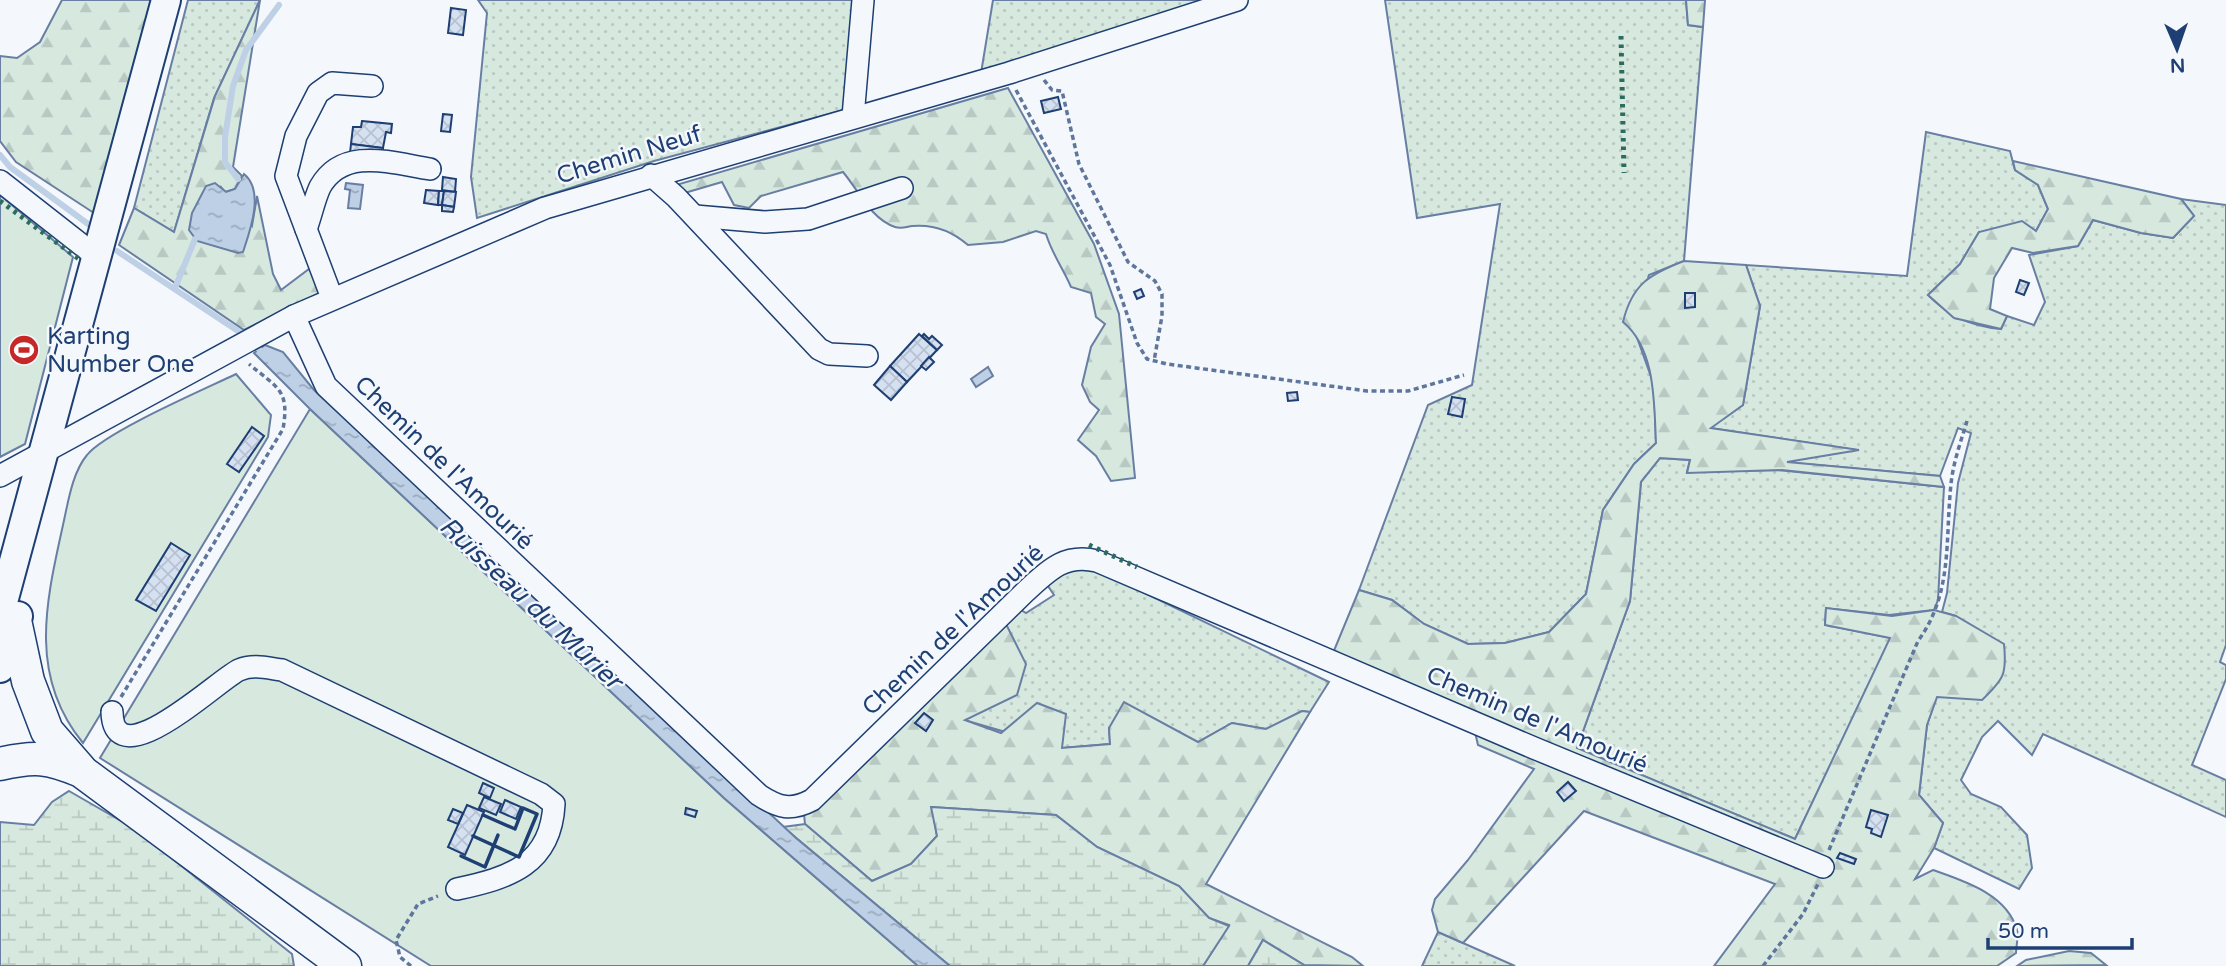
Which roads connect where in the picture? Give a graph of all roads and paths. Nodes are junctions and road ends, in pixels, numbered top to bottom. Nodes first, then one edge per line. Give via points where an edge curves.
1 (166, 0) edge
2 (863, 0) edge
3 (1237, 0) edge
4 (1031, 65) junction
5 (1006, 74) junction
6 (372, 86) dead end
7 (143, 92) junction
8 (853, 117) junction
9 (430, 169) dead end
10 (651, 175) junction
11 (0, 181) edge
12 (902, 188) dead end
13 (695, 216) junction
14 (306, 229) junction
15 (97, 257) junction
16 (332, 298) junction
17 (294, 316) junction
18 (244, 345) junction
19 (867, 356) dead end
20 (1154, 361) junction
21 (1464, 375) dead end
22 (1966, 421) dead end
23 (55, 445) junction
24 (0, 476) edge
25 (8, 619) edge
26 (0, 668) edge
27 (112, 712) joint
28 (0, 764) edge
29 (80, 771) junction
30 (1823, 867) junction
31 (457, 889) joint
32 (345, 966) edge
33 (411, 966) edge
34 (1763, 966) edge

1 - 7 main road
2 - 8 street
3 - 4 street, Chemin Neuf
4 - 5 street, Chemin Neuf
4 - 20 path via 1052,90 1062,91 1079,164 1128,262 1155,281 1162,295
5 - 8 street, Chemin Neuf
5 - 20 path via 1110,265 1137,343 1147,359
6 - 14 street via 332,83 318,93 296,136 286,176
7 - 15 main road
7 - 23 main road
8 - 10 street, Chemin Neuf
9 - 14 street via 367,159 348,162 321,186
10 - 13 street
10 - 16 street, Chemin Neuf via 545,208
11 - 15 street
12 - 13 street via 808,219 765,222
13 - 19 street via 819,349 829,354
14 - 16 street
15 - 23 main road
16 - 17 street, Chemin Neuf
17 - 18 street, Chemin Neuf
17 - 30 street, Chemin de l'Amourié via 326,386 775,806 795,808 812,800 1025,592 1055,565 1081,557
18 - 23 street, Chemin Neuf
18 - 27 path via 281,391 287,406 283,429
20 - 21 path via 1367,391 1408,391
22 - 30 path via 1951,481 1943,593 1933,621 1918,641
23 - 24 street, Chemin Neuf
23 - 25 main road
25 - 26 main road
25 - 29 highway via 47,731
27 - 31 street via 120,732 138,736 238,670 255,666 282,670 554,804 538,855 502,878
28 - 29 highway via 51,758
29 - 32 highway
30 - 34 path via 1814,895
31 - 33 path via 418,904 396,940 400,957

